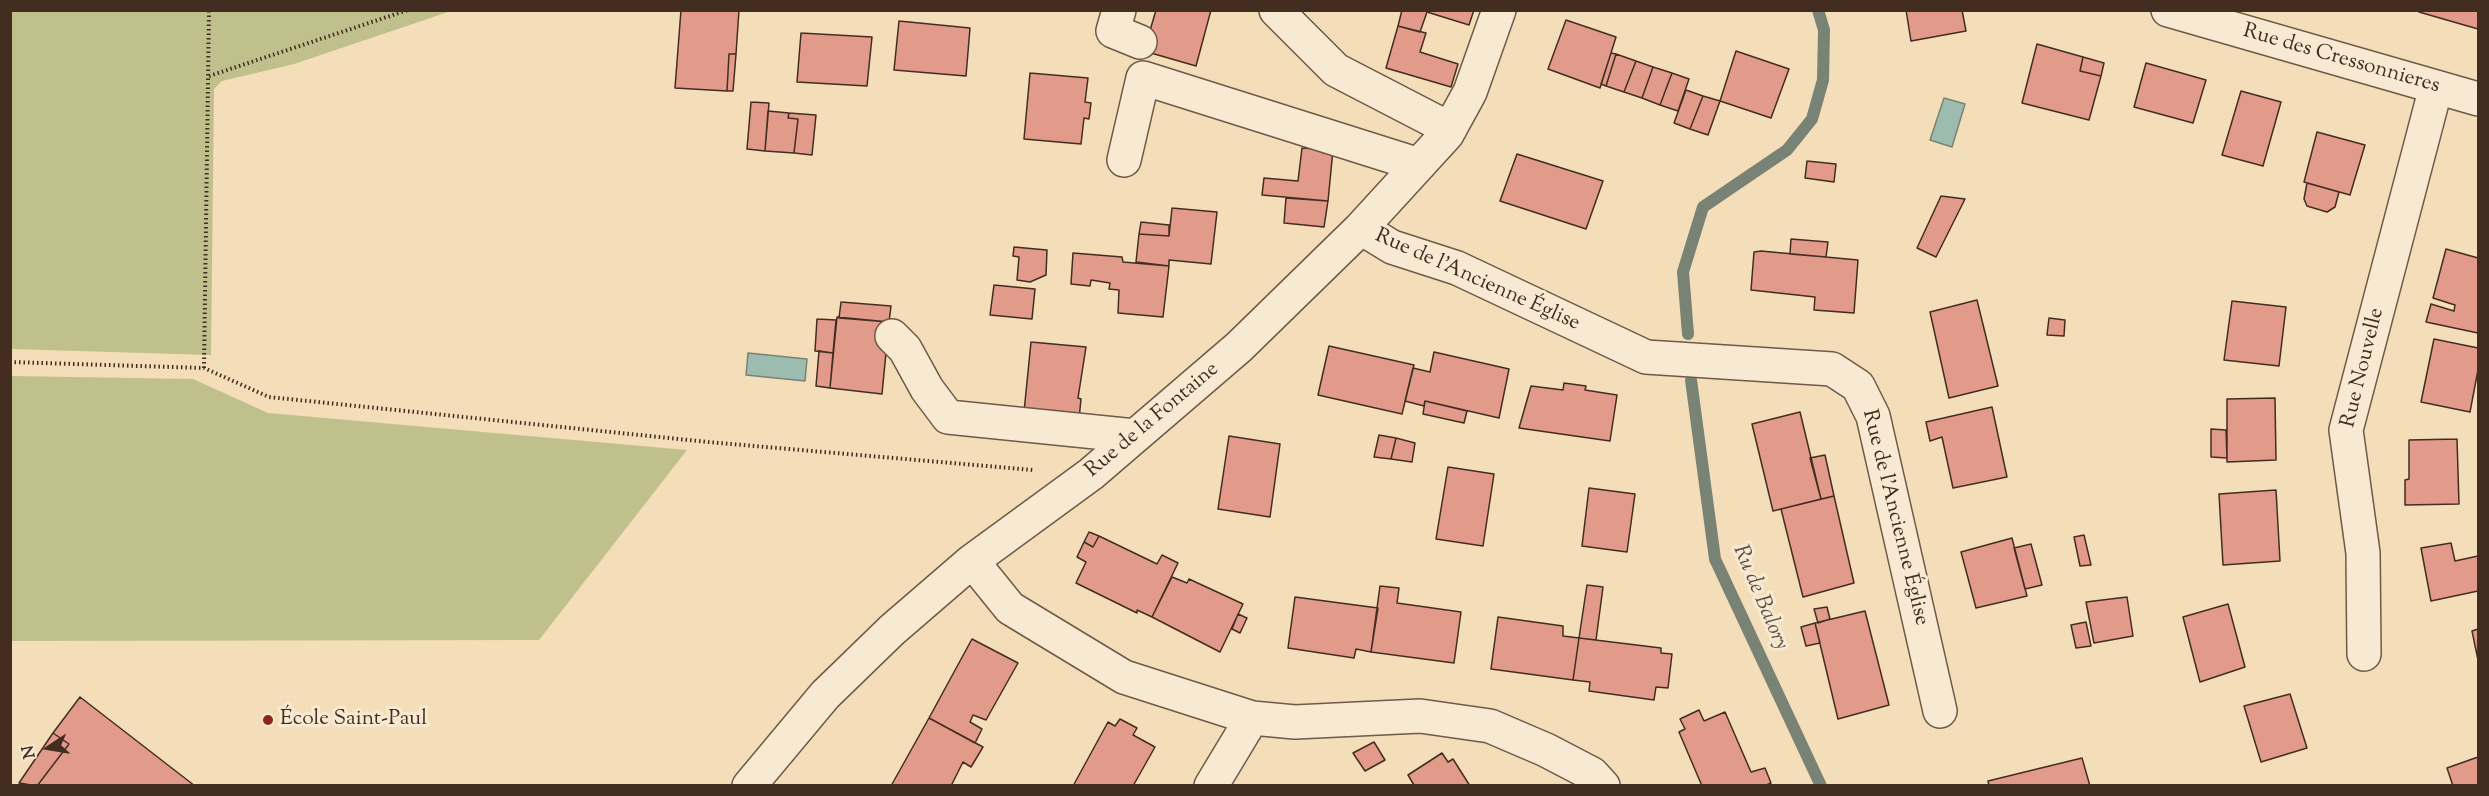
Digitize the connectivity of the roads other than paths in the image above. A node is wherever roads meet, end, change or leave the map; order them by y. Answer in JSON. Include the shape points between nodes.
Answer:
{"nodes":[{"id":1,"x":1119,"y":10,"type":"edge"},
{"id":2,"x":1276,"y":10,"type":"edge"},
{"id":3,"x":1499,"y":10,"type":"edge"},
{"id":4,"x":2168,"y":10,"type":"edge"},
{"id":5,"x":1140,"y":42,"type":"dead end"},
{"id":6,"x":2436,"y":87,"type":"junction"},
{"id":7,"x":2478,"y":99,"type":"edge"},
{"id":8,"x":1450,"y":129,"type":"junction"},
{"id":9,"x":1124,"y":160,"type":"dead end"},
{"id":10,"x":1419,"y":165,"type":"junction"},
{"id":11,"x":1361,"y":228,"type":"junction"},
{"id":12,"x":892,"y":336,"type":"dead end"},
{"id":13,"x":1135,"y":436,"type":"junction"},
{"id":14,"x":972,"y":561,"type":"junction"},
{"id":15,"x":2364,"y":654,"type":"dead end"},
{"id":16,"x":1940,"y":711,"type":"dead end"},
{"id":17,"x":1252,"y":718,"type":"junction"},
{"id":18,"x":749,"y":786,"type":"edge"},
{"id":19,"x":1211,"y":786,"type":"edge"},
{"id":20,"x":1603,"y":786,"type":"edge"}],
"edges":[{"from":1,"to":5,"type":"street","via":[[1113,31]]},
{"from":2,"to":8,"type":"street","via":[[1336,70]]},
{"from":3,"to":8,"type":"street","name":"Rue de la Fontaine","via":[[1470,92]]},
{"from":4,"to":6,"type":"street","name":"Rue des Cressonnieres"},
{"from":6,"to":7,"type":"street","name":"Rue des Cressonnieres"},
{"from":6,"to":15,"type":"street","name":"Rue Nouvelle","via":[[2346,430],[2363,554]]},
{"from":8,"to":10,"type":"street","name":"Rue de la Fontaine"},
{"from":9,"to":10,"type":"street","via":[[1143,78]]},
{"from":10,"to":11,"type":"street","name":"Rue de la Fontaine"},
{"from":11,"to":13,"type":"street","name":"Rue de la Fontaine","via":[[1239,347]]},
{"from":11,"to":16,"type":"street","name":"Rue de l'Ancienne Église","via":[[1392,247],[1457,268],[1646,357],[1832,369],[1858,386],[1873,416]]},
{"from":12,"to":13,"type":"street","via":[[905,349],[948,417]]},
{"from":13,"to":14,"type":"street","name":"Rue de la Fontaine","via":[[1091,474]]},
{"from":14,"to":17,"type":"street","via":[[1010,608],[1124,677]]},
{"from":14,"to":18,"type":"street","name":"Rue de la Fontaine","via":[[825,695]]},
{"from":17,"to":19,"type":"street"},
{"from":17,"to":20,"type":"street","via":[[1295,722],[1420,716],[1490,726],[1592,774]]}]}
